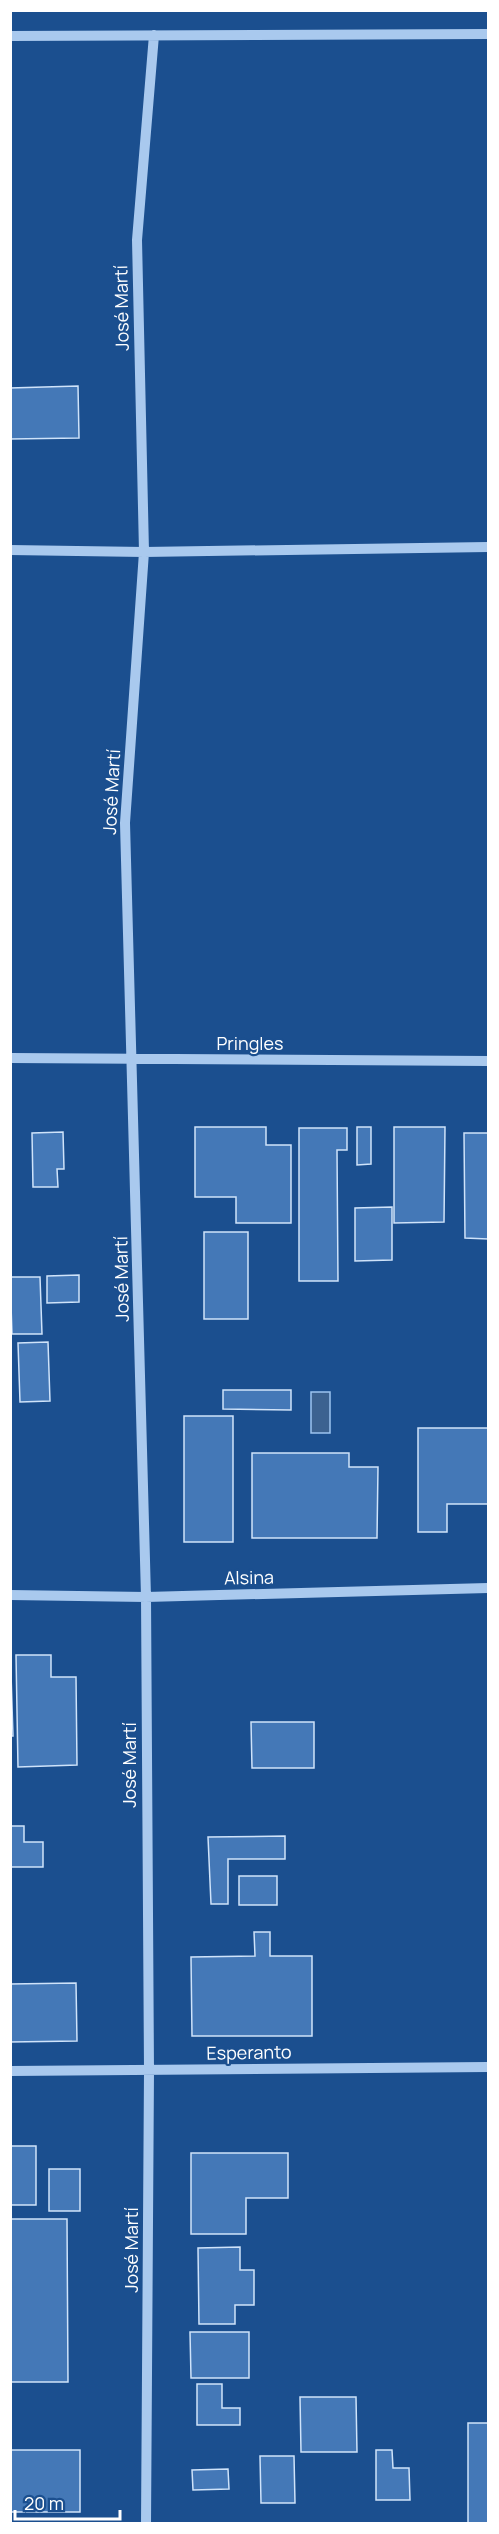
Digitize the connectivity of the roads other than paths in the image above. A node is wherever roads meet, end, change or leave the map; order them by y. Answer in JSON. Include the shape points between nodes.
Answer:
{"nodes":[{"id":1,"x":489,"y":34,"type":"edge"},
{"id":2,"x":154,"y":35,"type":"junction"},
{"id":3,"x":10,"y":36,"type":"edge"},
{"id":4,"x":489,"y":547,"type":"edge"},
{"id":5,"x":10,"y":550,"type":"edge"},
{"id":6,"x":144,"y":552,"type":"junction"},
{"id":7,"x":10,"y":1058,"type":"edge"},
{"id":8,"x":133,"y":1060,"type":"junction"},
{"id":9,"x":489,"y":1061,"type":"edge"},
{"id":10,"x":489,"y":1588,"type":"edge"},
{"id":11,"x":10,"y":1595,"type":"edge"},
{"id":12,"x":146,"y":1597,"type":"junction"},
{"id":13,"x":489,"y":2067,"type":"edge"},
{"id":14,"x":10,"y":2071,"type":"edge"},
{"id":15,"x":149,"y":2071,"type":"junction"},
{"id":16,"x":146,"y":2523,"type":"edge"}],
"edges":[{"from":1,"to":2,"type":"street"},
{"from":2,"to":3,"type":"street"},
{"from":2,"to":6,"type":"street","name":"José Martí","via":[[138,240]]},
{"from":4,"to":6,"type":"street"},
{"from":5,"to":6,"type":"street"},
{"from":6,"to":8,"type":"street","name":"José Martí","via":[[125,823]]},
{"from":7,"to":8,"type":"street","name":"Pringles"},
{"from":8,"to":9,"type":"street","name":"Pringles"},
{"from":8,"to":12,"type":"street","name":"José Martí"},
{"from":10,"to":12,"type":"street","name":"Alsina"},
{"from":11,"to":12,"type":"street","name":"Alsina"},
{"from":12,"to":15,"type":"street","name":"José Martí"},
{"from":13,"to":15,"type":"street","name":"Esperanto"},
{"from":14,"to":15,"type":"street","name":"Esperanto"},
{"from":15,"to":16,"type":"street","name":"José Martí"}]}
